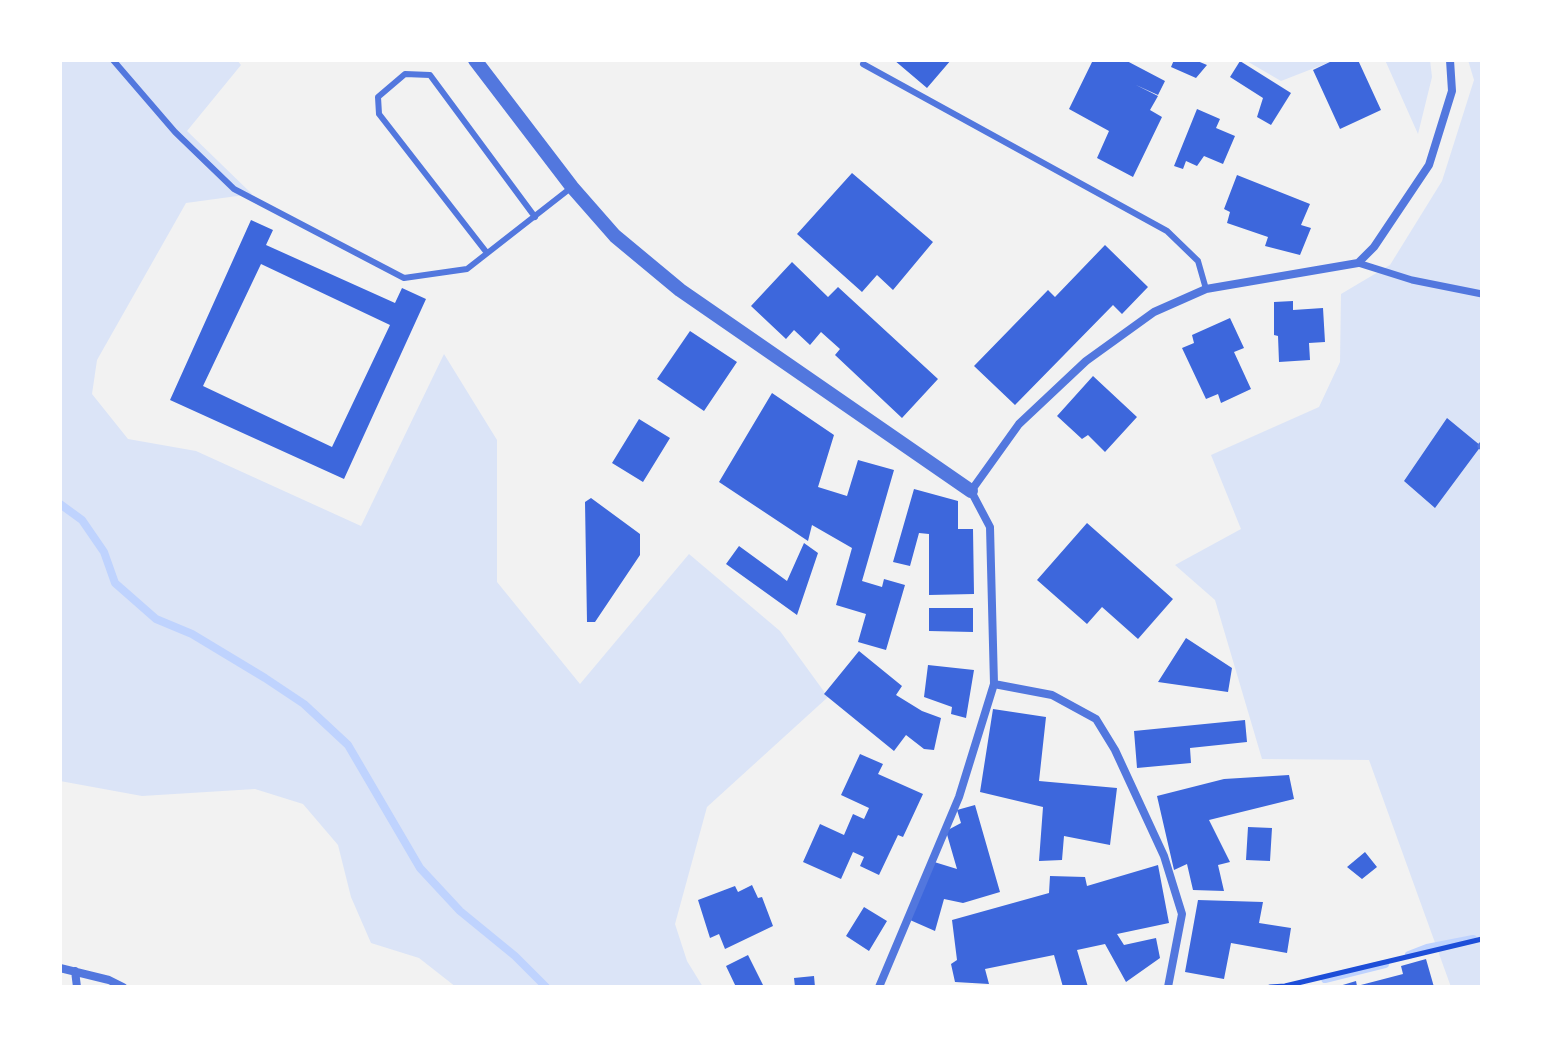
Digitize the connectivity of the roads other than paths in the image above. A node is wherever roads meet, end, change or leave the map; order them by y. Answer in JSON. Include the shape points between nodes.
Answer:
{"nodes":[{"id":1,"x":113,"y":60,"type":"edge"},
{"id":2,"x":475,"y":60,"type":"edge"},
{"id":3,"x":1450,"y":60,"type":"edge"},
{"id":4,"x":863,"y":64,"type":"dead end"},
{"id":5,"x":572,"y":187,"type":"junction"},
{"id":6,"x":535,"y":217,"type":"junction"},
{"id":7,"x":487,"y":253,"type":"junction"},
{"id":8,"x":1358,"y":263,"type":"junction"},
{"id":9,"x":1206,"y":289,"type":"junction"},
{"id":10,"x":1482,"y":294,"type":"edge"},
{"id":11,"x":971,"y":491,"type":"junction"},
{"id":12,"x":994,"y":684,"type":"junction"},
{"id":13,"x":60,"y":968,"type":"edge"},
{"id":14,"x":75,"y":971,"type":"junction"},
{"id":15,"x":77,"y":987,"type":"edge"},
{"id":16,"x":123,"y":987,"type":"edge"},
{"id":17,"x":879,"y":987,"type":"edge"},
{"id":18,"x":1168,"y":987,"type":"edge"}],
"edges":[{"from":1,"to":7,"type":"lane","via":[[175,132],[234,189],[404,278],[467,269]]},
{"from":2,"to":5,"type":"street"},
{"from":3,"to":8,"type":"street","via":[[1452,91],[1429,165]]},
{"from":4,"to":9,"type":"lane","via":[[1167,231],[1198,261]]},
{"from":5,"to":6,"type":"lane"},
{"from":5,"to":11,"type":"street","via":[[615,236],[680,290]]},
{"from":6,"to":7,"type":"lane"},
{"from":6,"to":7,"type":"lane","via":[[430,75],[405,74],[378,97],[379,114]]},
{"from":8,"to":9,"type":"street"},
{"from":8,"to":10,"type":"street"},
{"from":9,"to":11,"type":"street","via":[[1154,312],[1086,361],[1019,424]]},
{"from":11,"to":12,"type":"street","via":[[990,527]]},
{"from":12,"to":17,"type":"street","via":[[959,797]]},
{"from":12,"to":18,"type":"street","via":[[1052,695],[1096,719],[1115,750],[1164,856],[1182,914]]},
{"from":13,"to":14,"type":"street"},
{"from":14,"to":15,"type":"street"},
{"from":14,"to":16,"type":"street"}]}
